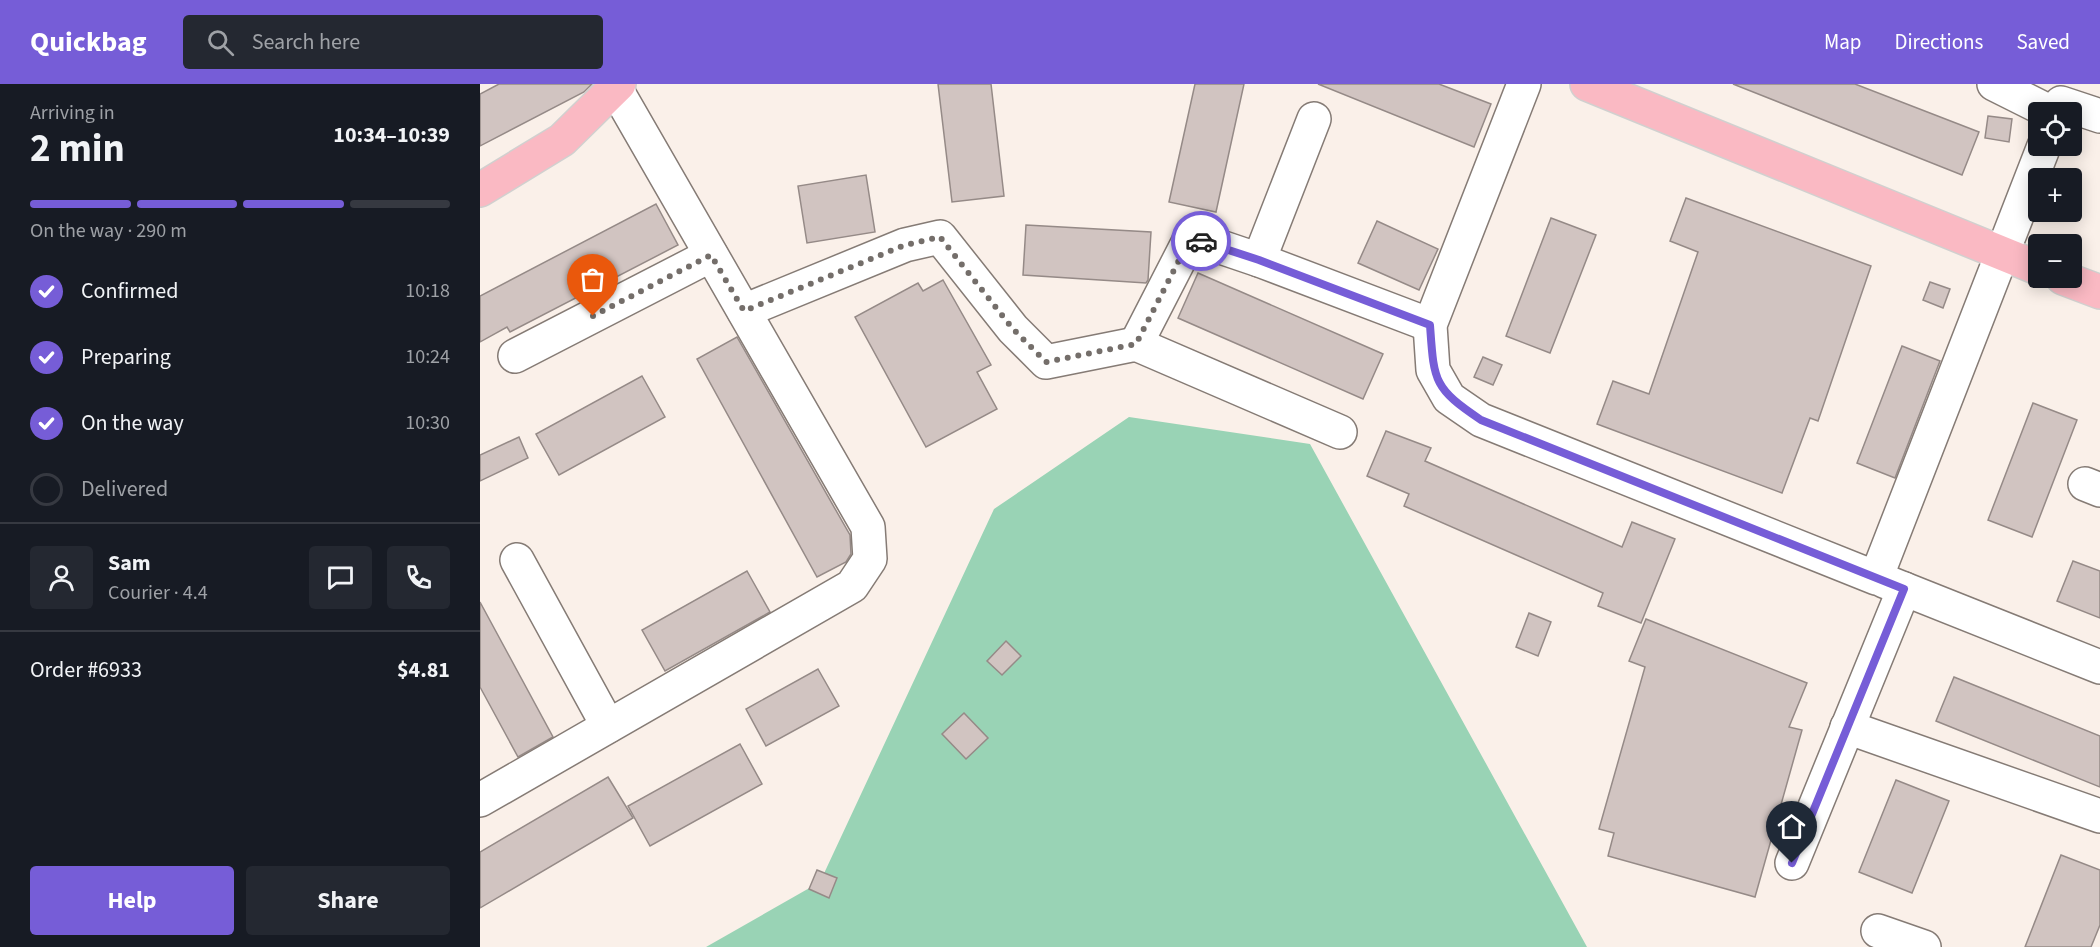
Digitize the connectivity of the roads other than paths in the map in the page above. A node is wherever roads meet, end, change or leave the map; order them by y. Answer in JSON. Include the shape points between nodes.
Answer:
{"nodes":[{"id":1,"x":1524,"y":84,"type":"edge"},
{"id":2,"x":1587,"y":84,"type":"edge"},
{"id":3,"x":1994,"y":84,"type":"edge"},
{"id":4,"x":616,"y":85,"type":"edge"},
{"id":5,"x":2056,"y":102,"type":"edge"},
{"id":6,"x":2082,"y":110,"type":"edge"},
{"id":7,"x":2100,"y":116,"type":"edge"},
{"id":8,"x":1314,"y":119,"type":"dead end"},
{"id":9,"x":2040,"y":156,"type":"edge"},
{"id":10,"x":480,"y":190,"type":"edge"},
{"id":11,"x":2003,"y":254,"type":"junction"},
{"id":12,"x":711,"y":255,"type":"junction"},
{"id":13,"x":1259,"y":260,"type":"junction"},
{"id":14,"x":2028,"y":264,"type":"edge"},
{"id":15,"x":2082,"y":285,"type":"edge"},
{"id":16,"x":2100,"y":292,"type":"edge"},
{"id":17,"x":744,"y":311,"type":"junction"},
{"id":18,"x":1430,"y":325,"type":"junction"},
{"id":19,"x":1136,"y":344,"type":"junction"},
{"id":20,"x":515,"y":356,"type":"dead end"},
{"id":21,"x":1340,"y":432,"type":"dead end"},
{"id":22,"x":517,"y":560,"type":"dead end"},
{"id":23,"x":1890,"y":583,"type":"junction"},
{"id":24,"x":2100,"y":667,"type":"edge"},
{"id":25,"x":608,"y":726,"type":"junction"},
{"id":26,"x":1847,"y":727,"type":"junction"},
{"id":27,"x":480,"y":800,"type":"edge"},
{"id":28,"x":2100,"y":816,"type":"edge"},
{"id":29,"x":1792,"y":863,"type":"dead end"},
{"id":30,"x":1878,"y":931,"type":"dead end"},
{"id":31,"x":1924,"y":947,"type":"edge"}],
"edges":[{"from":1,"to":18,"type":"street"},
{"from":2,"to":11,"type":"main road"},
{"from":3,"to":5,"type":"street"},
{"from":4,"to":10,"type":"main road","via":[[562,141]]},
{"from":4,"to":12,"type":"street"},
{"from":6,"to":7,"type":"street"},
{"from":8,"to":13,"type":"street"},
{"from":9,"to":11,"type":"street"},
{"from":11,"to":14,"type":"main road"},
{"from":11,"to":23,"type":"street"},
{"from":12,"to":17,"type":"street"},
{"from":12,"to":20,"type":"street"},
{"from":13,"to":18,"type":"street"},
{"from":13,"to":19,"type":"street","via":[[1191,237]]},
{"from":15,"to":16,"type":"main road"},
{"from":17,"to":19,"type":"street","via":[[905,245],[940,237],[1013,329],[1046,362]]},
{"from":17,"to":25,"type":"street","via":[[868,527],[870,559],[852,586]]},
{"from":18,"to":23,"type":"street","via":[[1433,370],[1449,398],[1481,420]]},
{"from":19,"to":21,"type":"street"},
{"from":22,"to":25,"type":"street"},
{"from":23,"to":24,"type":"street"},
{"from":23,"to":26,"type":"street"},
{"from":25,"to":27,"type":"street"},
{"from":26,"to":28,"type":"street"},
{"from":26,"to":29,"type":"street"},
{"from":30,"to":31,"type":"street"}]}
